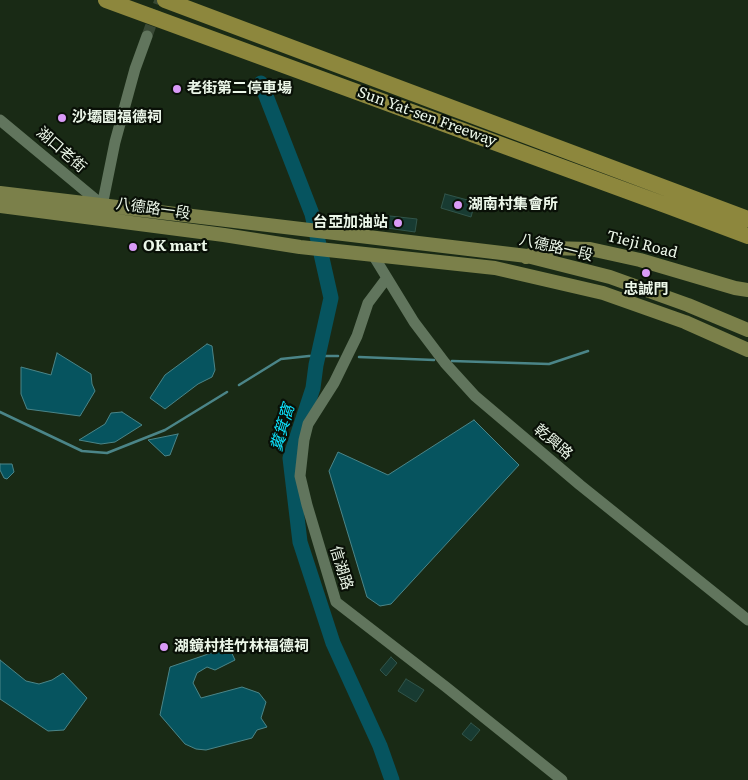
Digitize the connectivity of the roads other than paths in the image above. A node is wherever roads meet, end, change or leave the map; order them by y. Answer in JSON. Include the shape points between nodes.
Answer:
{"nodes":[{"id":1,"x":106,"y":0,"type":"edge"},
{"id":2,"x":165,"y":0,"type":"edge"},
{"id":3,"x":147,"y":36,"type":"tunnel mouth"},
{"id":4,"x":0,"y":120,"type":"edge"},
{"id":5,"x":0,"y":193,"type":"edge"},
{"id":6,"x":0,"y":206,"type":"edge"},
{"id":7,"x":101,"y":211,"type":"junction"},
{"id":8,"x":745,"y":230,"type":"edge"},
{"id":9,"x":373,"y":256,"type":"junction"},
{"id":10,"x":527,"y":256,"type":"junction"},
{"id":11,"x":495,"y":268,"type":"junction"},
{"id":12,"x":386,"y":279,"type":"junction"},
{"id":13,"x":748,"y":290,"type":"edge"},
{"id":14,"x":748,"y":330,"type":"edge"},
{"id":15,"x":748,"y":350,"type":"edge"},
{"id":16,"x":748,"y":620,"type":"edge"},
{"id":17,"x":562,"y":780,"type":"edge"}],
"edges":[{"from":1,"to":8,"type":"highway","name":"Sun Yat-sen Freeway","via":[[668,206]]},
{"from":2,"to":8,"type":"highway","name":"Sun Yat-sen Freeway","via":[[694,198]]},
{"from":3,"to":7,"type":"street","via":[[135,69]]},
{"from":4,"to":7,"type":"street","name":"湖口老街"},
{"from":5,"to":7,"type":"main road","name":"八德路一段"},
{"from":6,"to":7,"type":"main road","name":"八德路一段"},
{"from":7,"to":9,"type":"main road","name":"八德路一段"},
{"from":7,"to":10,"type":"main road","name":"八德路一段"},
{"from":9,"to":11,"type":"main road"},
{"from":9,"to":12,"type":"street","name":"乾興路"},
{"from":10,"to":11,"type":"main road","name":"Tieji Road"},
{"from":10,"to":13,"type":"main road","name":"Tieji Road","via":[[547,248],[590,249]]},
{"from":10,"to":14,"type":"main road","name":"八德路一段","via":[[610,277]]},
{"from":11,"to":15,"type":"main road","via":[[604,293],[685,322]]},
{"from":12,"to":16,"type":"street","name":"乾興路","via":[[414,322],[475,396]]},
{"from":12,"to":17,"type":"street","name":"信湖路","via":[[368,303],[357,336],[334,383],[308,424],[304,440],[300,476],[336,602]]}]}
